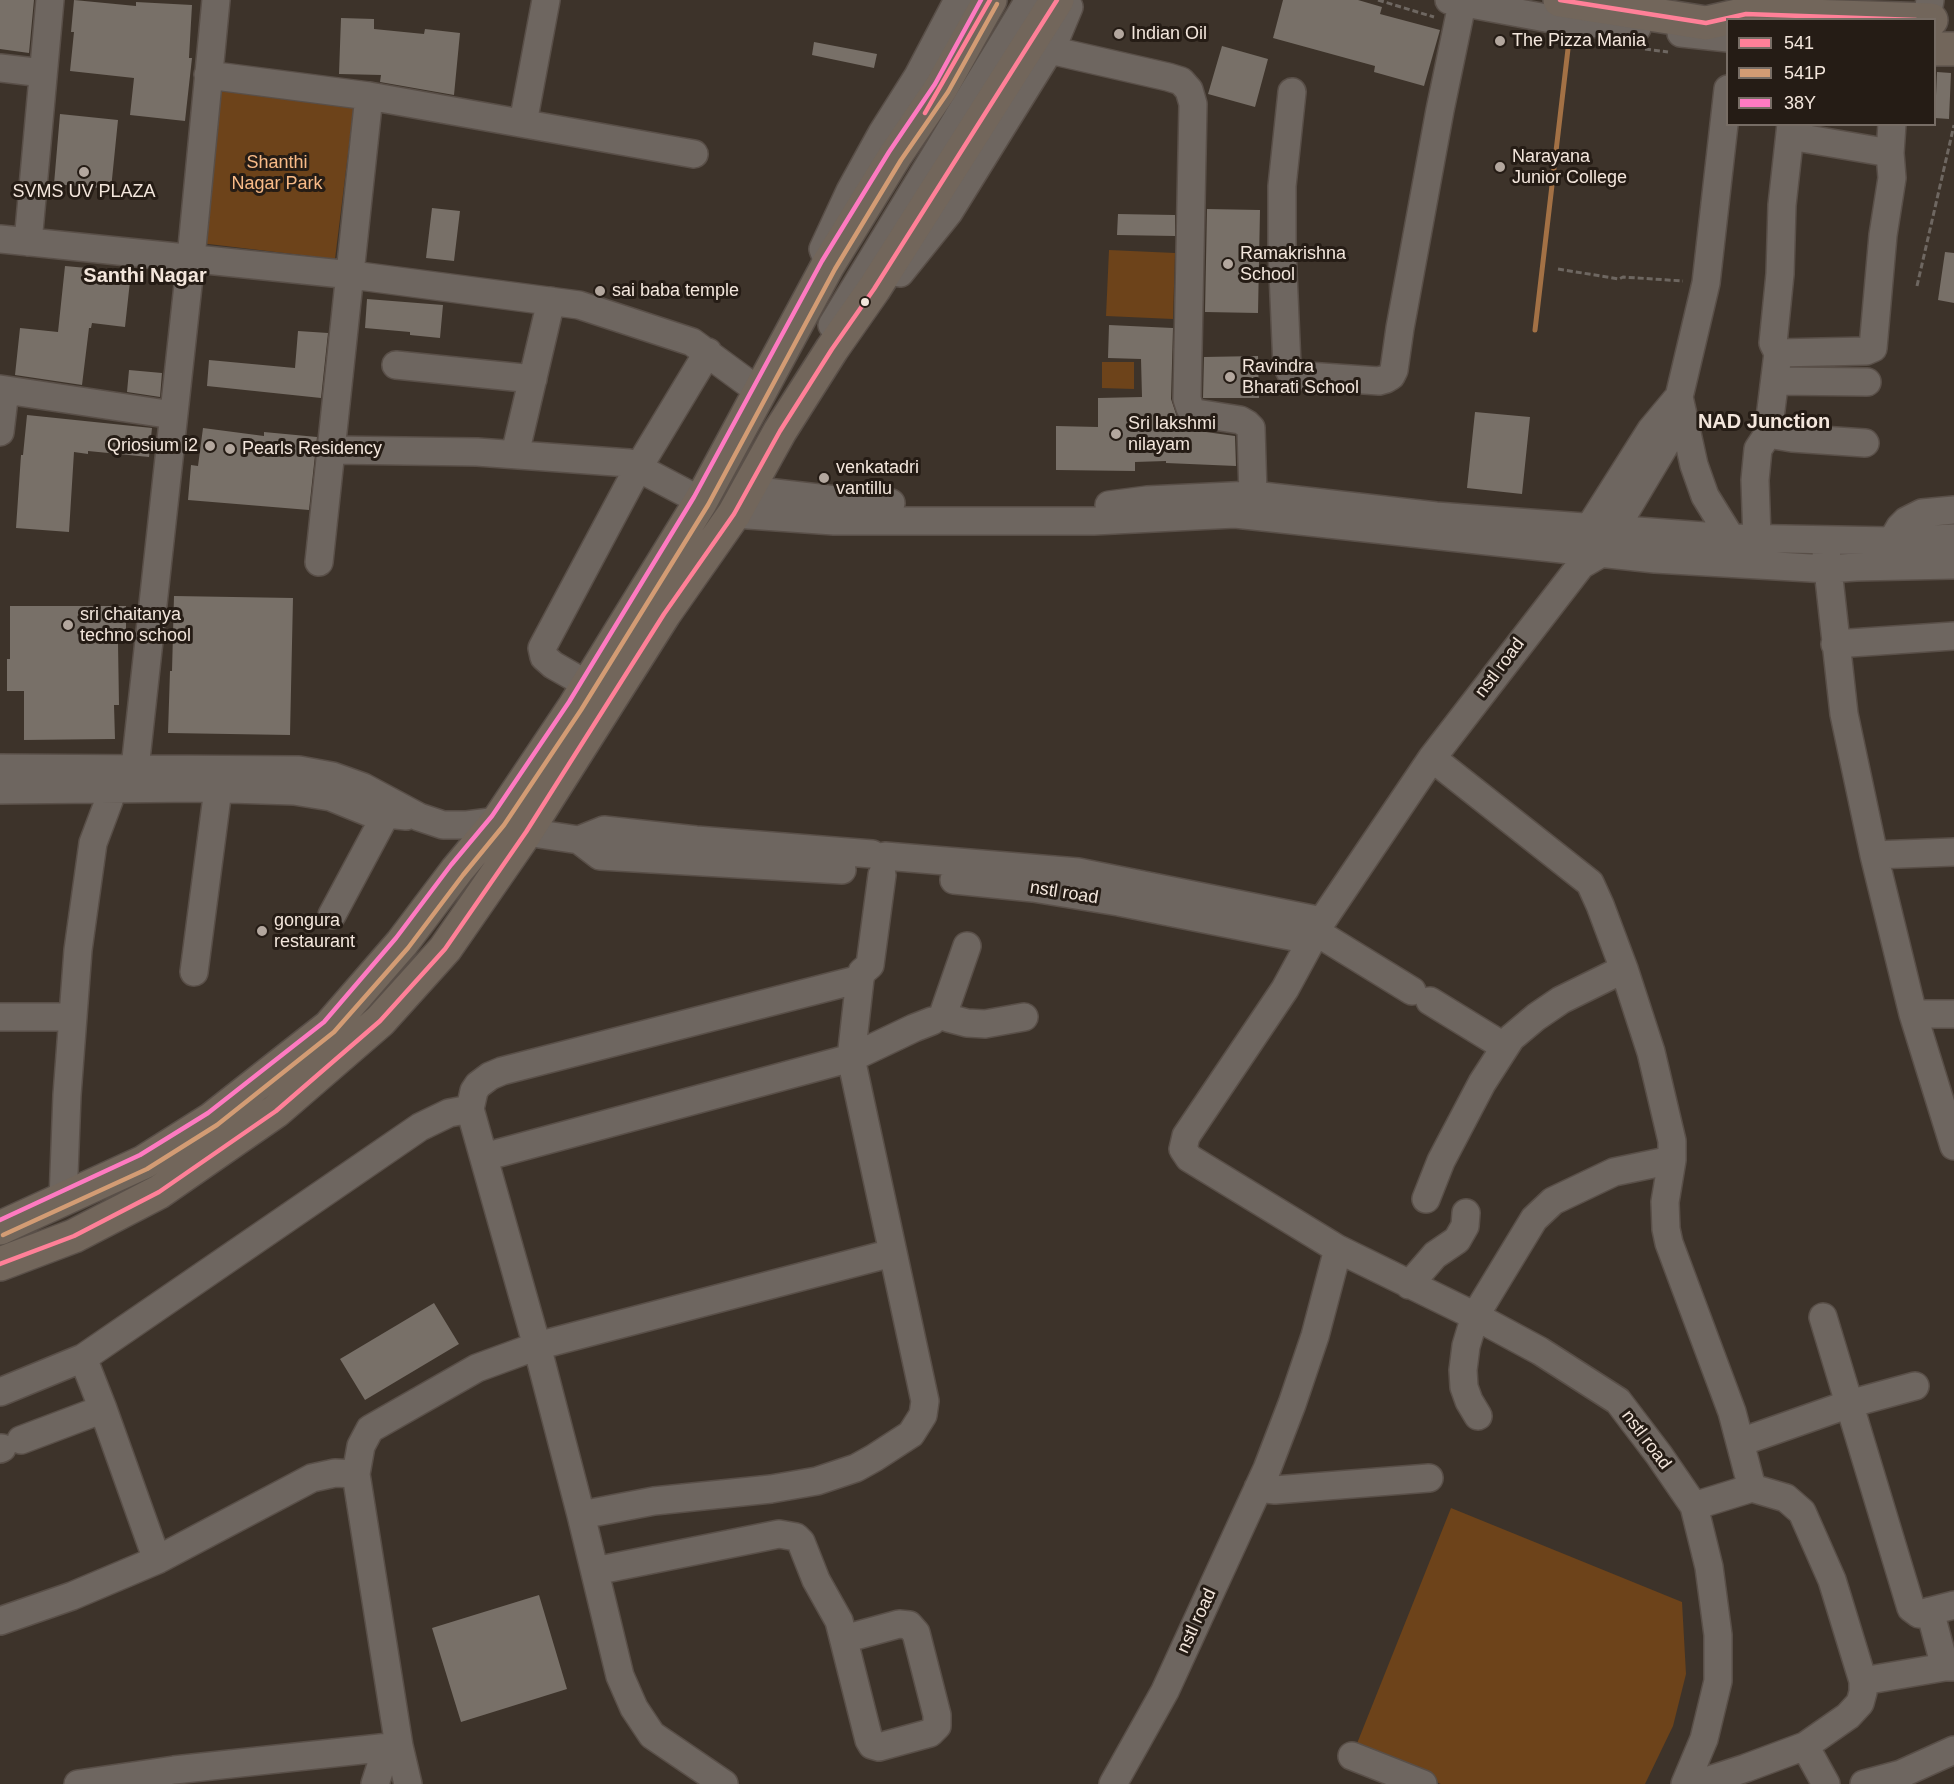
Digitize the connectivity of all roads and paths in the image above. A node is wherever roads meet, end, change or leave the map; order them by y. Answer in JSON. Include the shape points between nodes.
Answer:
{"nodes":[{"id":1,"x":50,"y":0,"type":"edge"},
{"id":2,"x":216,"y":0,"type":"edge"},
{"id":3,"x":546,"y":0,"type":"edge"},
{"id":4,"x":958,"y":0,"type":"edge"},
{"id":5,"x":990,"y":0,"type":"edge"},
{"id":6,"x":1015,"y":0,"type":"edge"},
{"id":7,"x":1029,"y":0,"type":"edge"},
{"id":8,"x":1560,"y":0,"type":"edge"},
{"id":9,"x":1867,"y":0,"type":"edge"},
{"id":10,"x":1455,"y":2,"type":"edge"},
{"id":11,"x":1063,"y":3,"type":"edge"},
{"id":12,"x":1939,"y":12,"type":"edge"},
{"id":13,"x":1718,"y":15,"type":"edge"},
{"id":14,"x":1936,"y":49,"type":"edge"},
{"id":15,"x":1954,"y":49,"type":"edge"},
{"id":16,"x":1050,"y":50,"type":"junction"},
{"id":17,"x":0,"y":69,"type":"edge"},
{"id":18,"x":44,"y":73,"type":"junction"},
{"id":19,"x":208,"y":75,"type":"junction"},
{"id":20,"x":1292,"y":92,"type":"dead end"},
{"id":21,"x":369,"y":96,"type":"junction"},
{"id":22,"x":1726,"y":107,"type":"edge"},
{"id":23,"x":523,"y":123,"type":"junction"},
{"id":24,"x":1954,"y":125,"type":"edge"},
{"id":25,"x":1892,"y":126,"type":"edge"},
{"id":26,"x":1791,"y":130,"type":"edge"},
{"id":27,"x":1890,"y":153,"type":"junction"},
{"id":28,"x":694,"y":154,"type":"dead end"},
{"id":29,"x":0,"y":239,"type":"edge"},
{"id":30,"x":28,"y":242,"type":"junction"},
{"id":31,"x":191,"y":258,"type":"junction"},
{"id":32,"x":828,"y":265,"type":"junction"},
{"id":33,"x":1558,"y":269,"type":"dead end"},
{"id":34,"x":351,"y":275,"type":"junction"},
{"id":35,"x":1706,"y":283,"type":"junction"},
{"id":36,"x":1917,"y":286,"type":"dead end"},
{"id":37,"x":874,"y":289,"type":"junction"},
{"id":38,"x":551,"y":301,"type":"junction"},
{"id":39,"x":708,"y":352,"type":"junction"},
{"id":40,"x":1778,"y":353,"type":"junction"},
{"id":41,"x":396,"y":365,"type":"dead end"},
{"id":42,"x":533,"y":379,"type":"junction"},
{"id":43,"x":1775,"y":381,"type":"junction"},
{"id":44,"x":1867,"y":382,"type":"dead end"},
{"id":45,"x":3,"y":390,"type":"edge"},
{"id":46,"x":1679,"y":397,"type":"junction"},
{"id":47,"x":754,"y":404,"type":"junction"},
{"id":48,"x":173,"y":415,"type":"junction"},
{"id":49,"x":780,"y":431,"type":"junction"},
{"id":50,"x":0,"y":432,"type":"edge"},
{"id":51,"x":1768,"y":434,"type":"junction"},
{"id":52,"x":1865,"y":443,"type":"dead end"},
{"id":53,"x":332,"y":450,"type":"junction"},
{"id":54,"x":515,"y":454,"type":"junction"},
{"id":55,"x":638,"y":468,"type":"junction"},
{"id":56,"x":1253,"y":495,"type":"junction"},
{"id":57,"x":701,"y":501,"type":"junction"},
{"id":58,"x":741,"y":502,"type":"junction"},
{"id":59,"x":1954,"y":510,"type":"edge"},
{"id":60,"x":1589,"y":526,"type":"junction"},
{"id":61,"x":1616,"y":529,"type":"junction"},
{"id":62,"x":1744,"y":538,"type":"junction"},
{"id":63,"x":1824,"y":538,"type":"junction"},
{"id":64,"x":1954,"y":538,"type":"edge"},
{"id":65,"x":1892,"y":541,"type":"junction"},
{"id":66,"x":1585,"y":557,"type":"junction"},
{"id":67,"x":319,"y":562,"type":"dead end"},
{"id":68,"x":1954,"y":565,"type":"edge"},
{"id":69,"x":1828,"y":569,"type":"junction"},
{"id":70,"x":1954,"y":636,"type":"edge"},
{"id":71,"x":1835,"y":644,"type":"junction"},
{"id":72,"x":588,"y":685,"type":"junction"},
{"id":73,"x":1432,"y":758,"type":"junction"},
{"id":74,"x":0,"y":768,"type":"edge"},
{"id":75,"x":135,"y":768,"type":"junction"},
{"id":76,"x":218,"y":789,"type":"junction"},
{"id":77,"x":0,"y":790,"type":"edge"},
{"id":78,"x":113,"y":790,"type":"junction"},
{"id":79,"x":386,"y":814,"type":"junction"},
{"id":80,"x":419,"y":817,"type":"junction"},
{"id":81,"x":512,"y":827,"type":"junction"},
{"id":82,"x":1954,"y":852,"type":"edge"},
{"id":83,"x":1874,"y":855,"type":"junction"},
{"id":84,"x":877,"y":868,"type":"junction"},
{"id":85,"x":332,"y":915,"type":"dead end"},
{"id":86,"x":1316,"y":931,"type":"junction"},
{"id":87,"x":967,"y":946,"type":"dead end"},
{"id":88,"x":1624,"y":969,"type":"junction"},
{"id":89,"x":194,"y":972,"type":"dead end"},
{"id":90,"x":861,"y":976,"type":"junction"},
{"id":91,"x":1913,"y":1014,"type":"junction"},
{"id":92,"x":1954,"y":1014,"type":"edge"},
{"id":93,"x":0,"y":1017,"type":"edge"},
{"id":94,"x":73,"y":1017,"type":"junction"},
{"id":95,"x":941,"y":1017,"type":"junction"},
{"id":96,"x":1024,"y":1017,"type":"dead end"},
{"id":97,"x":1505,"y":1047,"type":"junction"},
{"id":98,"x":851,"y":1058,"type":"junction"},
{"id":99,"x":470,"y":1109,"type":"junction"},
{"id":100,"x":1954,"y":1146,"type":"edge"},
{"id":101,"x":484,"y":1157,"type":"junction"},
{"id":102,"x":1672,"y":1160,"type":"junction"},
{"id":103,"x":1426,"y":1199,"type":"dead end"},
{"id":104,"x":63,"y":1200,"type":"junction"},
{"id":105,"x":1466,"y":1213,"type":"dead end"},
{"id":106,"x":0,"y":1228,"type":"edge"},
{"id":107,"x":1338,"y":1249,"type":"junction"},
{"id":108,"x":892,"y":1253,"type":"junction"},
{"id":109,"x":0,"y":1264,"type":"edge"},
{"id":110,"x":1409,"y":1286,"type":"junction"},
{"id":111,"x":1475,"y":1316,"type":"junction"},
{"id":112,"x":1823,"y":1317,"type":"dead end"},
{"id":113,"x":537,"y":1346,"type":"junction"},
{"id":114,"x":82,"y":1358,"type":"junction"},
{"id":115,"x":1915,"y":1386,"type":"dead end"},
{"id":116,"x":0,"y":1392,"type":"edge"},
{"id":117,"x":1849,"y":1404,"type":"junction"},
{"id":118,"x":103,"y":1409,"type":"junction"},
{"id":119,"x":1479,"y":1416,"type":"dead end"},
{"id":120,"x":1741,"y":1442,"type":"junction"},
{"id":121,"x":8,"y":1446,"type":"edge"},
{"id":122,"x":356,"y":1474,"type":"junction"},
{"id":123,"x":1429,"y":1478,"type":"dead end"},
{"id":124,"x":1258,"y":1488,"type":"junction"},
{"id":125,"x":1752,"y":1488,"type":"junction"},
{"id":126,"x":771,"y":1489,"type":"junction"},
{"id":127,"x":1694,"y":1506,"type":"junction"},
{"id":128,"x":581,"y":1515,"type":"junction"},
{"id":129,"x":779,"y":1534,"type":"junction"},
{"id":130,"x":157,"y":1560,"type":"junction"},
{"id":131,"x":595,"y":1572,"type":"junction"},
{"id":132,"x":1942,"y":1608,"type":"edge"},
{"id":133,"x":0,"y":1621,"type":"edge"},
{"id":134,"x":844,"y":1639,"type":"junction"},
{"id":135,"x":1950,"y":1667,"type":"edge"},
{"id":136,"x":1863,"y":1681,"type":"junction"},
{"id":137,"x":393,"y":1746,"type":"junction"},
{"id":138,"x":1805,"y":1746,"type":"junction"},
{"id":139,"x":1954,"y":1750,"type":"edge"},
{"id":140,"x":1352,"y":1756,"type":"dead end"},
{"id":141,"x":78,"y":1784,"type":"edge"},
{"id":142,"x":375,"y":1784,"type":"edge"},
{"id":143,"x":408,"y":1784,"type":"edge"},
{"id":144,"x":724,"y":1784,"type":"edge"},
{"id":145,"x":1113,"y":1784,"type":"edge"},
{"id":146,"x":1423,"y":1784,"type":"edge"},
{"id":147,"x":1685,"y":1784,"type":"edge"},
{"id":148,"x":1697,"y":1784,"type":"edge"},
{"id":149,"x":1826,"y":1784,"type":"edge"},
{"id":150,"x":1864,"y":1784,"type":"edge"}],
"edges":[{"from":1,"to":18,"type":"street"},
{"from":2,"to":19,"type":"street"},
{"from":3,"to":23,"type":"street"},
{"from":4,"to":32,"type":"street","via":[[850,192],[823,249]]},
{"from":5,"to":32,"type":"main road","via":[[941,88]]},
{"from":6,"to":47,"type":"street","via":[[776,381]]},
{"from":7,"to":49,"type":"street","via":[[792,391]]},
{"from":8,"to":13,"type":"main road"},
{"from":9,"to":12,"type":"main road"},
{"from":10,"to":13,"type":"street","via":[[1546,18]]},
{"from":10,"to":20,"type":"street","via":[[1394,370],[1386,380],[1292,375],[1287,366],[1282,186]]},
{"from":11,"to":16,"type":"street"},
{"from":11,"to":37,"type":"main road"},
{"from":12,"to":13,"type":"main road"},
{"from":14,"to":15,"type":"main road"},
{"from":16,"to":37,"type":"street","via":[[949,212],[895,278]]},
{"from":16,"to":56,"type":"street","via":[[1168,77],[1181,81],[1189,90],[1193,104],[1187,399],[1196,413],[1240,420],[1251,428]]},
{"from":17,"to":18,"type":"street"},
{"from":18,"to":30,"type":"street"},
{"from":19,"to":21,"type":"street"},
{"from":19,"to":31,"type":"street"},
{"from":21,"to":23,"type":"street"},
{"from":21,"to":34,"type":"street"},
{"from":22,"to":35,"type":"street"},
{"from":23,"to":28,"type":"street"},
{"from":24,"to":36,"type":"path"},
{"from":25,"to":27,"type":"street"},
{"from":26,"to":27,"type":"street"},
{"from":26,"to":40,"type":"street","via":[[1773,343]]},
{"from":27,"to":40,"type":"street","via":[[1892,178],[1873,348]]},
{"from":29,"to":30,"type":"street"},
{"from":30,"to":31,"type":"street"},
{"from":31,"to":34,"type":"street"},
{"from":31,"to":48,"type":"street"},
{"from":32,"to":47,"type":"main road"},
{"from":33,"to":35,"type":"path","via":[[1619,279]]},
{"from":34,"to":38,"type":"street"},
{"from":34,"to":53,"type":"street"},
{"from":35,"to":46,"type":"street"},
{"from":37,"to":49,"type":"main road"},
{"from":38,"to":39,"type":"street","via":[[585,307],[692,342]]},
{"from":38,"to":42,"type":"street"},
{"from":39,"to":47,"type":"street"},
{"from":39,"to":55,"type":"street"},
{"from":40,"to":43,"type":"street"},
{"from":41,"to":42,"type":"street"},
{"from":42,"to":54,"type":"street"},
{"from":43,"to":44,"type":"street"},
{"from":43,"to":51,"type":"street"},
{"from":45,"to":48,"type":"street"},
{"from":45,"to":50,"type":"street"},
{"from":46,"to":60,"type":"street","name":"nstl road","via":[[1651,430]]},
{"from":46,"to":61,"type":"street","via":[[1671,435]]},
{"from":46,"to":62,"type":"street","via":[[1705,496]]},
{"from":47,"to":57,"type":"main road"},
{"from":48,"to":75,"type":"street"},
{"from":49,"to":58,"type":"main road"},
{"from":51,"to":52,"type":"street"},
{"from":51,"to":62,"type":"street","via":[[1758,449]]},
{"from":53,"to":54,"type":"street"},
{"from":53,"to":67,"type":"street"},
{"from":54,"to":55,"type":"street","via":[[629,463]]},
{"from":55,"to":57,"type":"street"},
{"from":55,"to":72,"type":"street","via":[[542,648],[544,657]]},
{"from":56,"to":58,"type":"street","via":[[1100,506]]},
{"from":56,"to":60,"type":"street","via":[[1436,516]]},
{"from":57,"to":72,"type":"main road"},
{"from":58,"to":66,"type":"street","via":[[834,521],[1094,521],[1235,514]]},
{"from":58,"to":81,"type":"main road"},
{"from":59,"to":65,"type":"street","via":[[1922,513],[1906,521]]},
{"from":60,"to":61,"type":"street"},
{"from":60,"to":66,"type":"street","name":"nstl road"},
{"from":61,"to":62,"type":"street"},
{"from":61,"to":66,"type":"street"},
{"from":62,"to":63,"type":"street"},
{"from":63,"to":65,"type":"street"},
{"from":63,"to":69,"type":"street"},
{"from":64,"to":65,"type":"street"},
{"from":66,"to":69,"type":"street"},
{"from":66,"to":73,"type":"street","name":"nstl road"},
{"from":68,"to":69,"type":"street"},
{"from":69,"to":71,"type":"street"},
{"from":70,"to":71,"type":"street"},
{"from":71,"to":83,"type":"street","via":[[1844,714]]},
{"from":72,"to":81,"type":"main road"},
{"from":73,"to":86,"type":"street","name":"nstl road"},
{"from":73,"to":88,"type":"street","via":[[1590,884]]},
{"from":74,"to":75,"type":"street"},
{"from":75,"to":78,"type":"street"},
{"from":75,"to":80,"type":"street","via":[[299,770],[363,787]]},
{"from":76,"to":78,"type":"street"},
{"from":76,"to":79,"type":"street","via":[[294,791],[331,797],[368,812]]},
{"from":76,"to":89,"type":"street"},
{"from":77,"to":78,"type":"street"},
{"from":78,"to":94,"type":"street","via":[[93,843]]},
{"from":79,"to":80,"type":"street"},
{"from":79,"to":85,"type":"street"},
{"from":80,"to":81,"type":"street","via":[[443,825]]},
{"from":81,"to":84,"type":"street","name":"nstl road","via":[[579,840],[600,856]]},
{"from":81,"to":104,"type":"main road","via":[[457,870],[402,943],[329,1027],[212,1119],[144,1162]]},
{"from":81,"to":109,"type":"main road","via":[[445,949],[380,1021],[276,1111],[159,1192],[74,1236]]},
{"from":82,"to":83,"type":"street"},
{"from":83,"to":91,"type":"street"},
{"from":84,"to":86,"type":"street","name":"nstl road"},
{"from":84,"to":90,"type":"street","via":[[870,965]]},
{"from":86,"to":97,"type":"street"},
{"from":86,"to":107,"type":"street","name":"nstl road","via":[[1285,989],[1186,1136],[1183,1149],[1189,1158]]},
{"from":87,"to":95,"type":"street"},
{"from":88,"to":97,"type":"street","via":[[1544,1011],[1510,1038]]},
{"from":88,"to":102,"type":"street","via":[[1651,1052],[1672,1141]]},
{"from":90,"to":98,"type":"street"},
{"from":90,"to":99,"type":"street","via":[[502,1071],[478,1085]]},
{"from":91,"to":92,"type":"street"},
{"from":91,"to":100,"type":"street"},
{"from":93,"to":94,"type":"street"},
{"from":94,"to":104,"type":"street"},
{"from":95,"to":96,"type":"street","via":[[985,1024]]},
{"from":95,"to":98,"type":"street"},
{"from":97,"to":103,"type":"street","via":[[1441,1161]]},
{"from":98,"to":101,"type":"street"},
{"from":98,"to":108,"type":"street"},
{"from":99,"to":101,"type":"street"},
{"from":99,"to":114,"type":"street","via":[[449,1113],[420,1127]]},
{"from":101,"to":113,"type":"street"},
{"from":102,"to":111,"type":"street","via":[[1614,1172],[1553,1201],[1534,1219]]},
{"from":102,"to":120,"type":"street","via":[[1665,1202],[1669,1243]]},
{"from":104,"to":106,"type":"main road"},
{"from":105,"to":110,"type":"street","via":[[1457,1240],[1435,1255]]},
{"from":107,"to":110,"type":"street","name":"nstl road"},
{"from":107,"to":124,"type":"street","name":"nstl road","via":[[1296,1393]]},
{"from":108,"to":113,"type":"street"},
{"from":108,"to":126,"type":"street","via":[[926,1401],[923,1415],[911,1434],[856,1468],[817,1481]]},
{"from":110,"to":111,"type":"street","name":"nstl road"},
{"from":111,"to":119,"type":"street","via":[[1462,1370],[1469,1401]]},
{"from":111,"to":127,"type":"street","name":"nstl road","via":[[1540,1351],[1618,1401]]},
{"from":112,"to":117,"type":"street"},
{"from":113,"to":122,"type":"street","via":[[477,1368],[370,1429],[361,1446]]},
{"from":113,"to":128,"type":"street"},
{"from":114,"to":116,"type":"street"},
{"from":114,"to":118,"type":"street"},
{"from":115,"to":117,"type":"street"},
{"from":117,"to":120,"type":"street"},
{"from":117,"to":132,"type":"street","via":[[1911,1608],[1919,1614]]},
{"from":118,"to":121,"type":"street"},
{"from":118,"to":130,"type":"street"},
{"from":120,"to":125,"type":"street"},
{"from":122,"to":130,"type":"street","via":[[312,1478]]},
{"from":122,"to":137,"type":"street"},
{"from":123,"to":124,"type":"street"},
{"from":124,"to":145,"type":"street","name":"nstl road","via":[[1165,1691]]},
{"from":125,"to":127,"type":"street"},
{"from":125,"to":136,"type":"street","via":[[1786,1498],[1802,1512],[1832,1580]]},
{"from":126,"to":128,"type":"street","via":[[654,1501]]},
{"from":126,"to":129,"type":"street"},
{"from":127,"to":147,"type":"street","name":"nstl road","via":[[1709,1567],[1718,1635],[1718,1681],[1704,1739]]},
{"from":128,"to":131,"type":"street"},
{"from":129,"to":131,"type":"street"},
{"from":129,"to":134,"type":"street","via":[[801,1542]]},
{"from":130,"to":133,"type":"street"},
{"from":131,"to":144,"type":"street","via":[[620,1676],[634,1708],[652,1735]]},
{"from":132,"to":135,"type":"street"},
{"from":134,"to":134,"type":"street","via":[[873,1746],[930,1733],[937,1726],[937,1716],[916,1633],[909,1625],[899,1624]]},
{"from":135,"to":136,"type":"street"},
{"from":136,"to":138,"type":"street","via":[[1860,1703]]},
{"from":137,"to":141,"type":"street"},
{"from":137,"to":142,"type":"street"},
{"from":137,"to":143,"type":"street"},
{"from":138,"to":148,"type":"street"},
{"from":138,"to":149,"type":"street"},
{"from":139,"to":150,"type":"street","via":[[1901,1774]]},
{"from":140,"to":146,"type":"street"}]}
